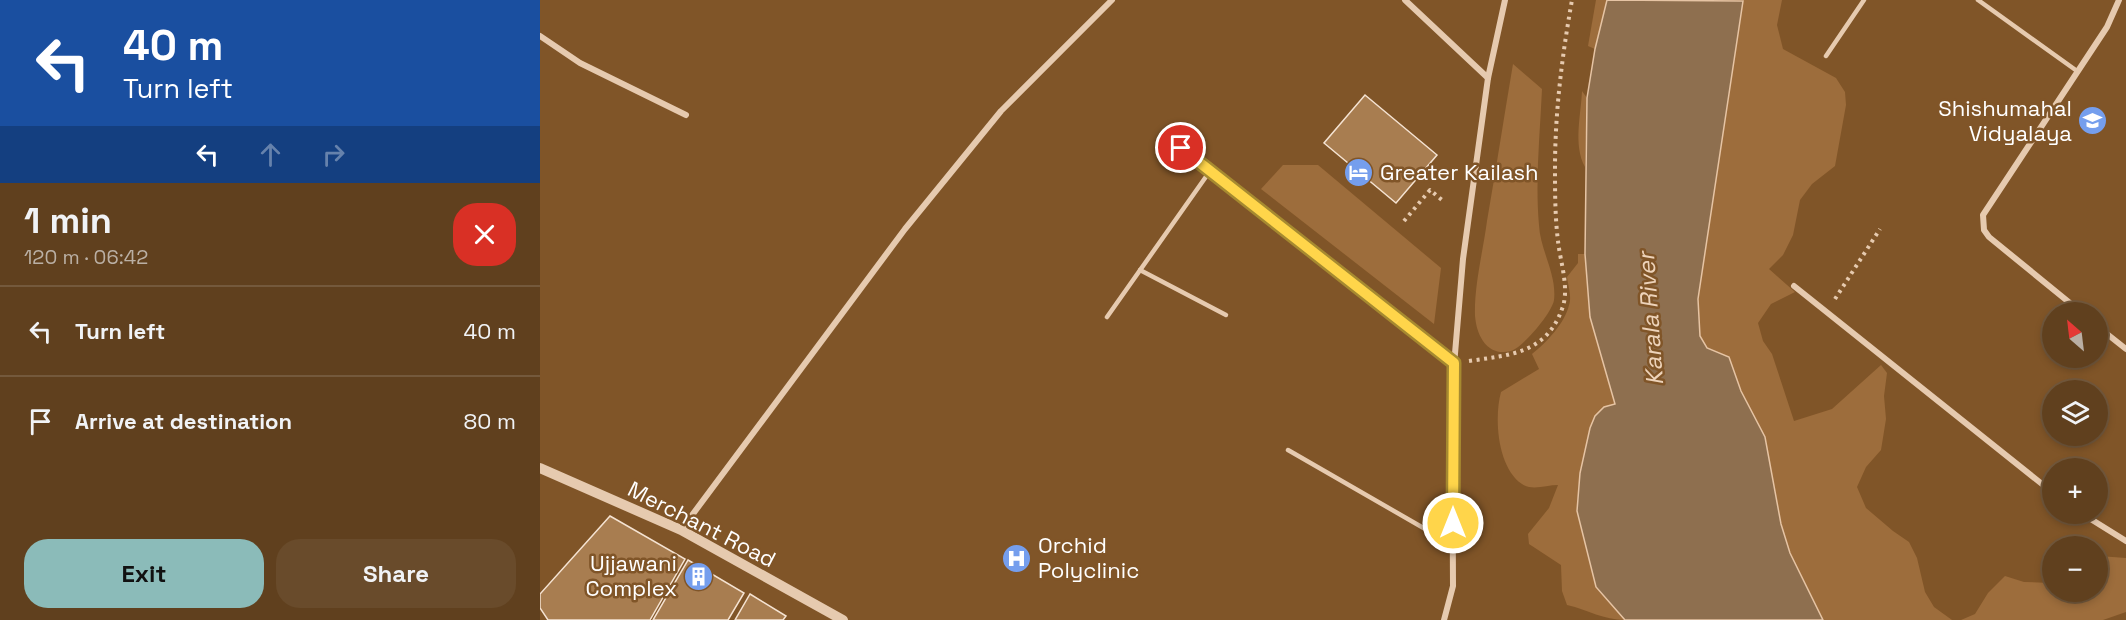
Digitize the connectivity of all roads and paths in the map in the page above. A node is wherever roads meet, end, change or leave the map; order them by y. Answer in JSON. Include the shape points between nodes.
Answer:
{"nodes":[{"id":1,"x":1112,"y":0,"type":"edge"},
{"id":2,"x":1405,"y":0,"type":"edge"},
{"id":3,"x":1506,"y":0,"type":"edge"},
{"id":4,"x":1572,"y":0,"type":"edge"},
{"id":5,"x":1864,"y":0,"type":"edge"},
{"id":6,"x":1978,"y":0,"type":"edge"},
{"id":7,"x":2119,"y":0,"type":"edge"},
{"id":8,"x":540,"y":36,"type":"edge"},
{"id":9,"x":1826,"y":56,"type":"dead end"},
{"id":10,"x":2078,"y":71,"type":"junction"},
{"id":11,"x":1488,"y":78,"type":"junction"},
{"id":12,"x":686,"y":115,"type":"dead end"},
{"id":13,"x":1181,"y":148,"type":"dead end"},
{"id":14,"x":1210,"y":171,"type":"junction"},
{"id":15,"x":1442,"y":200,"type":"dead end"},
{"id":16,"x":1404,"y":221,"type":"dead end"},
{"id":17,"x":1880,"y":229,"type":"dead end"},
{"id":18,"x":1140,"y":270,"type":"junction"},
{"id":19,"x":1794,"y":286,"type":"dead end"},
{"id":20,"x":2068,"y":302,"type":"edge"},
{"id":21,"x":1826,"y":312,"type":"junction"},
{"id":22,"x":1226,"y":315,"type":"dead end"},
{"id":23,"x":1107,"y":317,"type":"dead end"},
{"id":24,"x":2108,"y":335,"type":"edge"},
{"id":25,"x":2126,"y":349,"type":"edge"},
{"id":26,"x":1454,"y":363,"type":"junction"},
{"id":27,"x":1288,"y":450,"type":"dead end"},
{"id":28,"x":540,"y":468,"type":"edge"},
{"id":29,"x":2042,"y":484,"type":"edge"},
{"id":30,"x":2098,"y":524,"type":"edge"},
{"id":31,"x":681,"y":530,"type":"junction"},
{"id":32,"x":2126,"y":542,"type":"edge"},
{"id":33,"x":1453,"y":545,"type":"junction"},
{"id":34,"x":843,"y":620,"type":"edge"},
{"id":35,"x":1444,"y":620,"type":"edge"}],
"edges":[{"from":1,"to":31,"type":"street","via":[[1001,111],[905,229]]},
{"from":2,"to":11,"type":"street"},
{"from":3,"to":11,"type":"street"},
{"from":4,"to":26,"type":"path","via":[[1560,75],[1555,167],[1563,309],[1545,336],[1520,354]]},
{"from":5,"to":9,"type":"lane"},
{"from":6,"to":10,"type":"lane"},
{"from":7,"to":10,"type":"street","via":[[2107,27]]},
{"from":8,"to":12,"type":"street","via":[[580,63]]},
{"from":10,"to":20,"type":"street","via":[[1990,201],[1982,222],[1989,237]]},
{"from":11,"to":26,"type":"street","via":[[1463,259]]},
{"from":13,"to":14,"type":"street"},
{"from":14,"to":18,"type":"lane"},
{"from":14,"to":26,"type":"street"},
{"from":15,"to":16,"type":"path","via":[[1430,190]]},
{"from":17,"to":21,"type":"path"},
{"from":18,"to":22,"type":"lane"},
{"from":18,"to":23,"type":"lane"},
{"from":19,"to":21,"type":"street"},
{"from":21,"to":29,"type":"street"},
{"from":24,"to":25,"type":"street"},
{"from":26,"to":33,"type":"street"},
{"from":27,"to":33,"type":"lane"},
{"from":28,"to":31,"type":"street","name":"Merchant Road"},
{"from":30,"to":32,"type":"street"},
{"from":31,"to":34,"type":"street","name":"Merchant Road"},
{"from":33,"to":35,"type":"street","via":[[1453,586]]}]}
